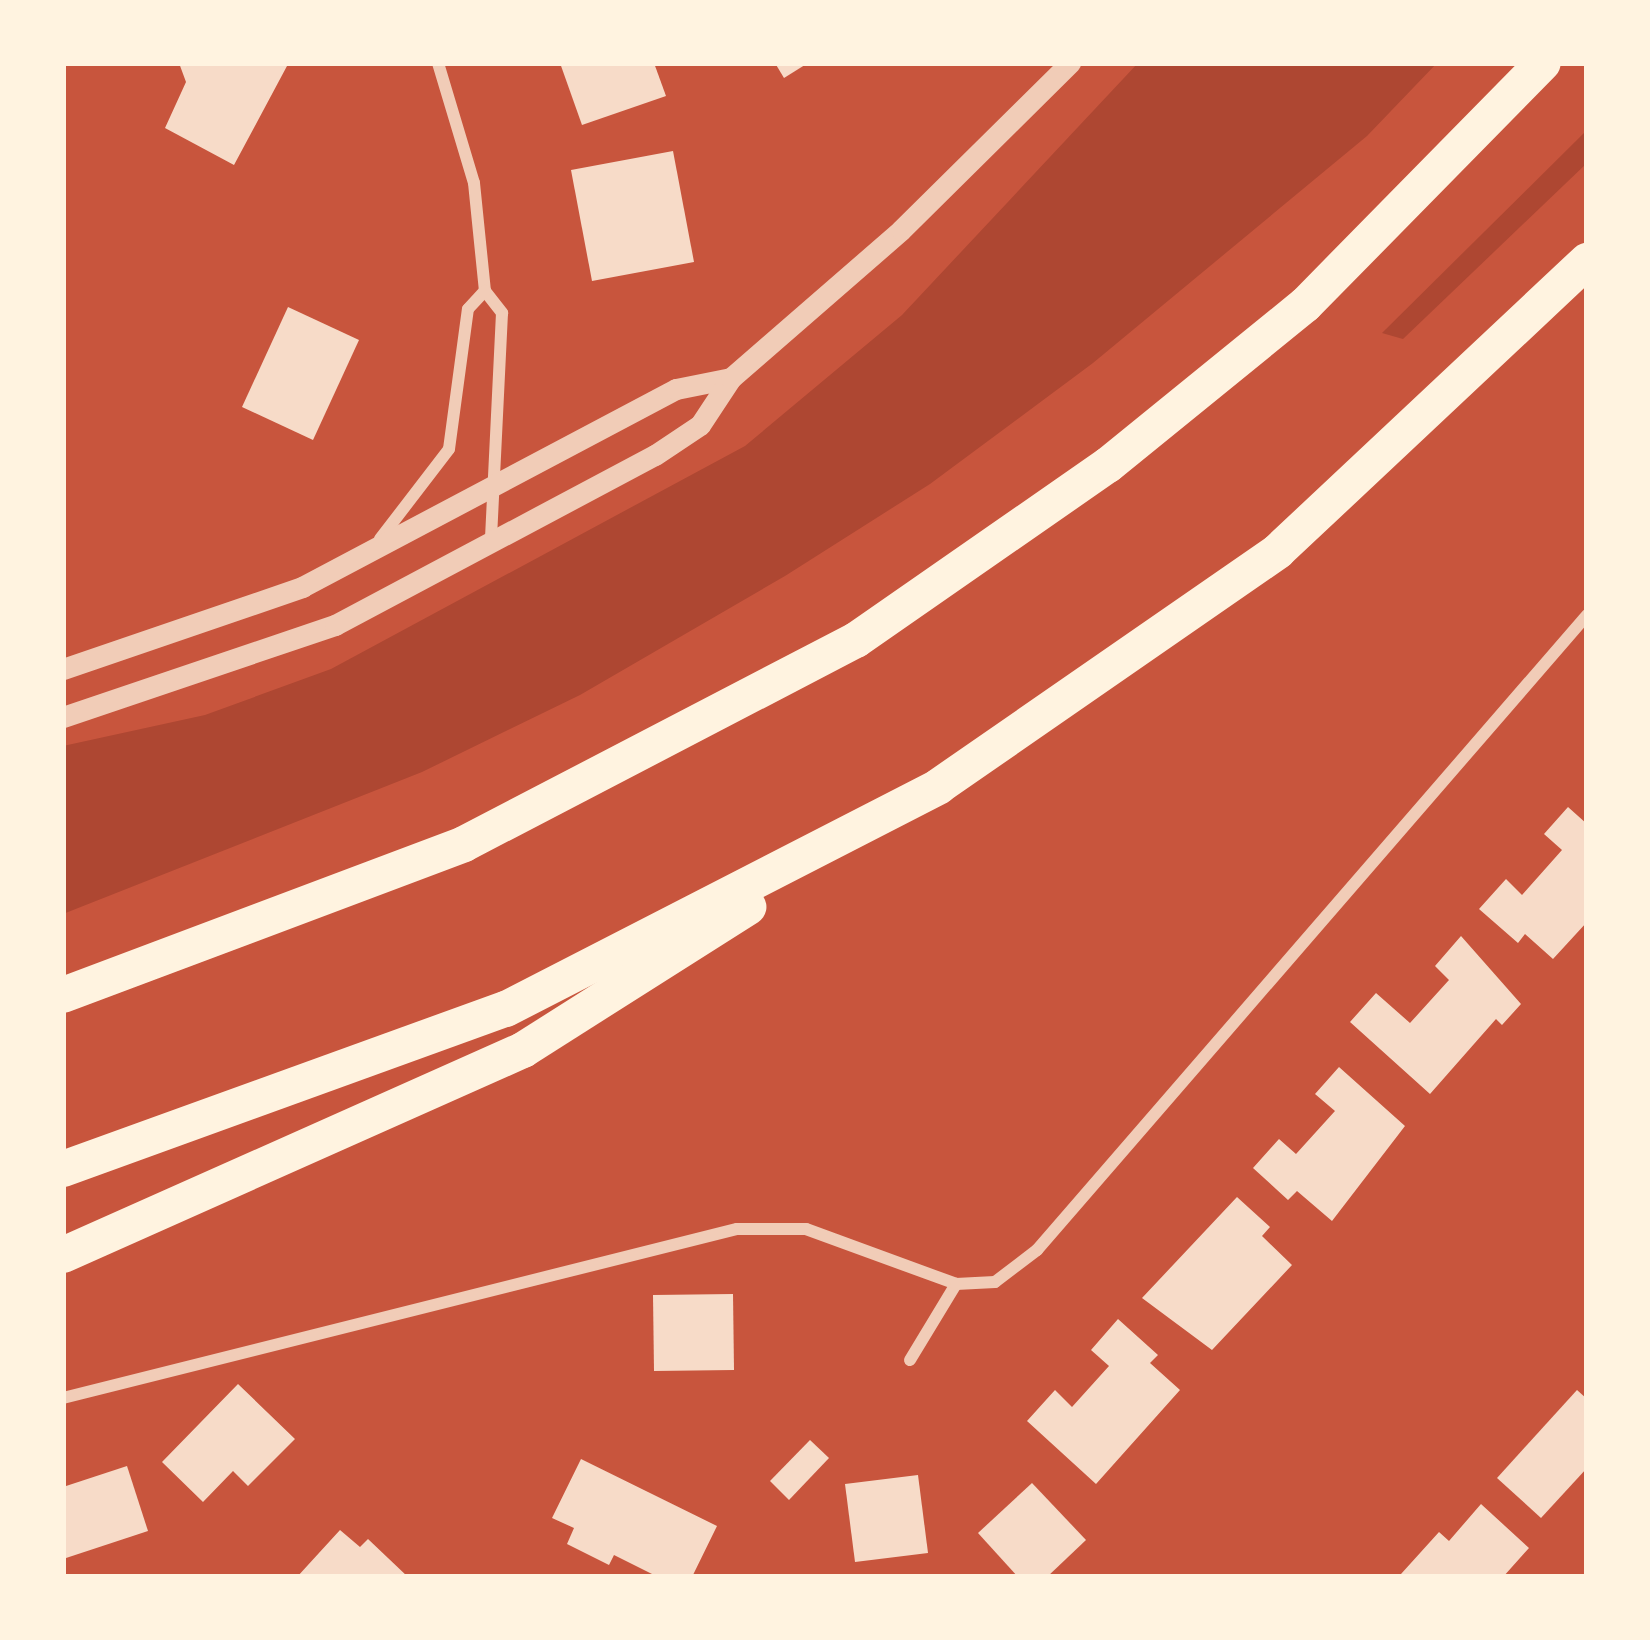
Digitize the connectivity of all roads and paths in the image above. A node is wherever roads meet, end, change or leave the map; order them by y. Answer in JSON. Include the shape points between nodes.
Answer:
{"nodes":[{"id":1,"x":438,"y":63,"type":"edge"},
{"id":2,"x":1070,"y":63,"type":"edge"},
{"id":3,"x":1543,"y":63,"type":"edge"},
{"id":4,"x":1587,"y":261,"type":"edge"},
{"id":5,"x":485,"y":290,"type":"junction"},
{"id":6,"x":731,"y":378,"type":"junction"},
{"id":7,"x":494,"y":491,"type":"junction"},
{"id":8,"x":490,"y":548,"type":"junction"},
{"id":9,"x":366,"y":556,"type":"junction"},
{"id":10,"x":1587,"y":615,"type":"edge"},
{"id":11,"x":63,"y":669,"type":"edge"},
{"id":12,"x":63,"y":717,"type":"edge"},
{"id":13,"x":939,"y":786,"type":"junction"},
{"id":14,"x":63,"y":995,"type":"edge"},
{"id":15,"x":63,"y":1169,"type":"edge"},
{"id":16,"x":63,"y":1255,"type":"edge"},
{"id":17,"x":956,"y":1284,"type":"junction"},
{"id":18,"x":910,"y":1360,"type":"dead end"},
{"id":19,"x":63,"y":1399,"type":"edge"}],
"edges":[{"from":1,"to":5,"type":"street","via":[[474,183]]},
{"from":2,"to":6,"type":"street","via":[[884,246]]},
{"from":3,"to":14,"type":"highway","via":[[1305,304],[1108,465],[856,640],[464,844]]},
{"from":4,"to":13,"type":"highway","via":[[1278,551]]},
{"from":5,"to":7,"type":"street","via":[[502,313]]},
{"from":5,"to":9,"type":"street","via":[[468,309],[449,448]]},
{"from":6,"to":7,"type":"street","via":[[676,389]]},
{"from":6,"to":8,"type":"street","via":[[700,425]]},
{"from":7,"to":8,"type":"street"},
{"from":7,"to":9,"type":"street"},
{"from":8,"to":12,"type":"street","via":[[258,657]]},
{"from":9,"to":11,"type":"street","via":[[200,627]]},
{"from":10,"to":17,"type":"street","via":[[1037,1250],[995,1282]]},
{"from":13,"to":15,"type":"highway","via":[[506,1009]]},
{"from":13,"to":16,"type":"highway","via":[[524,1050]]},
{"from":17,"to":18,"type":"street"},
{"from":17,"to":19,"type":"street","via":[[806,1229],[737,1229]]}]}
